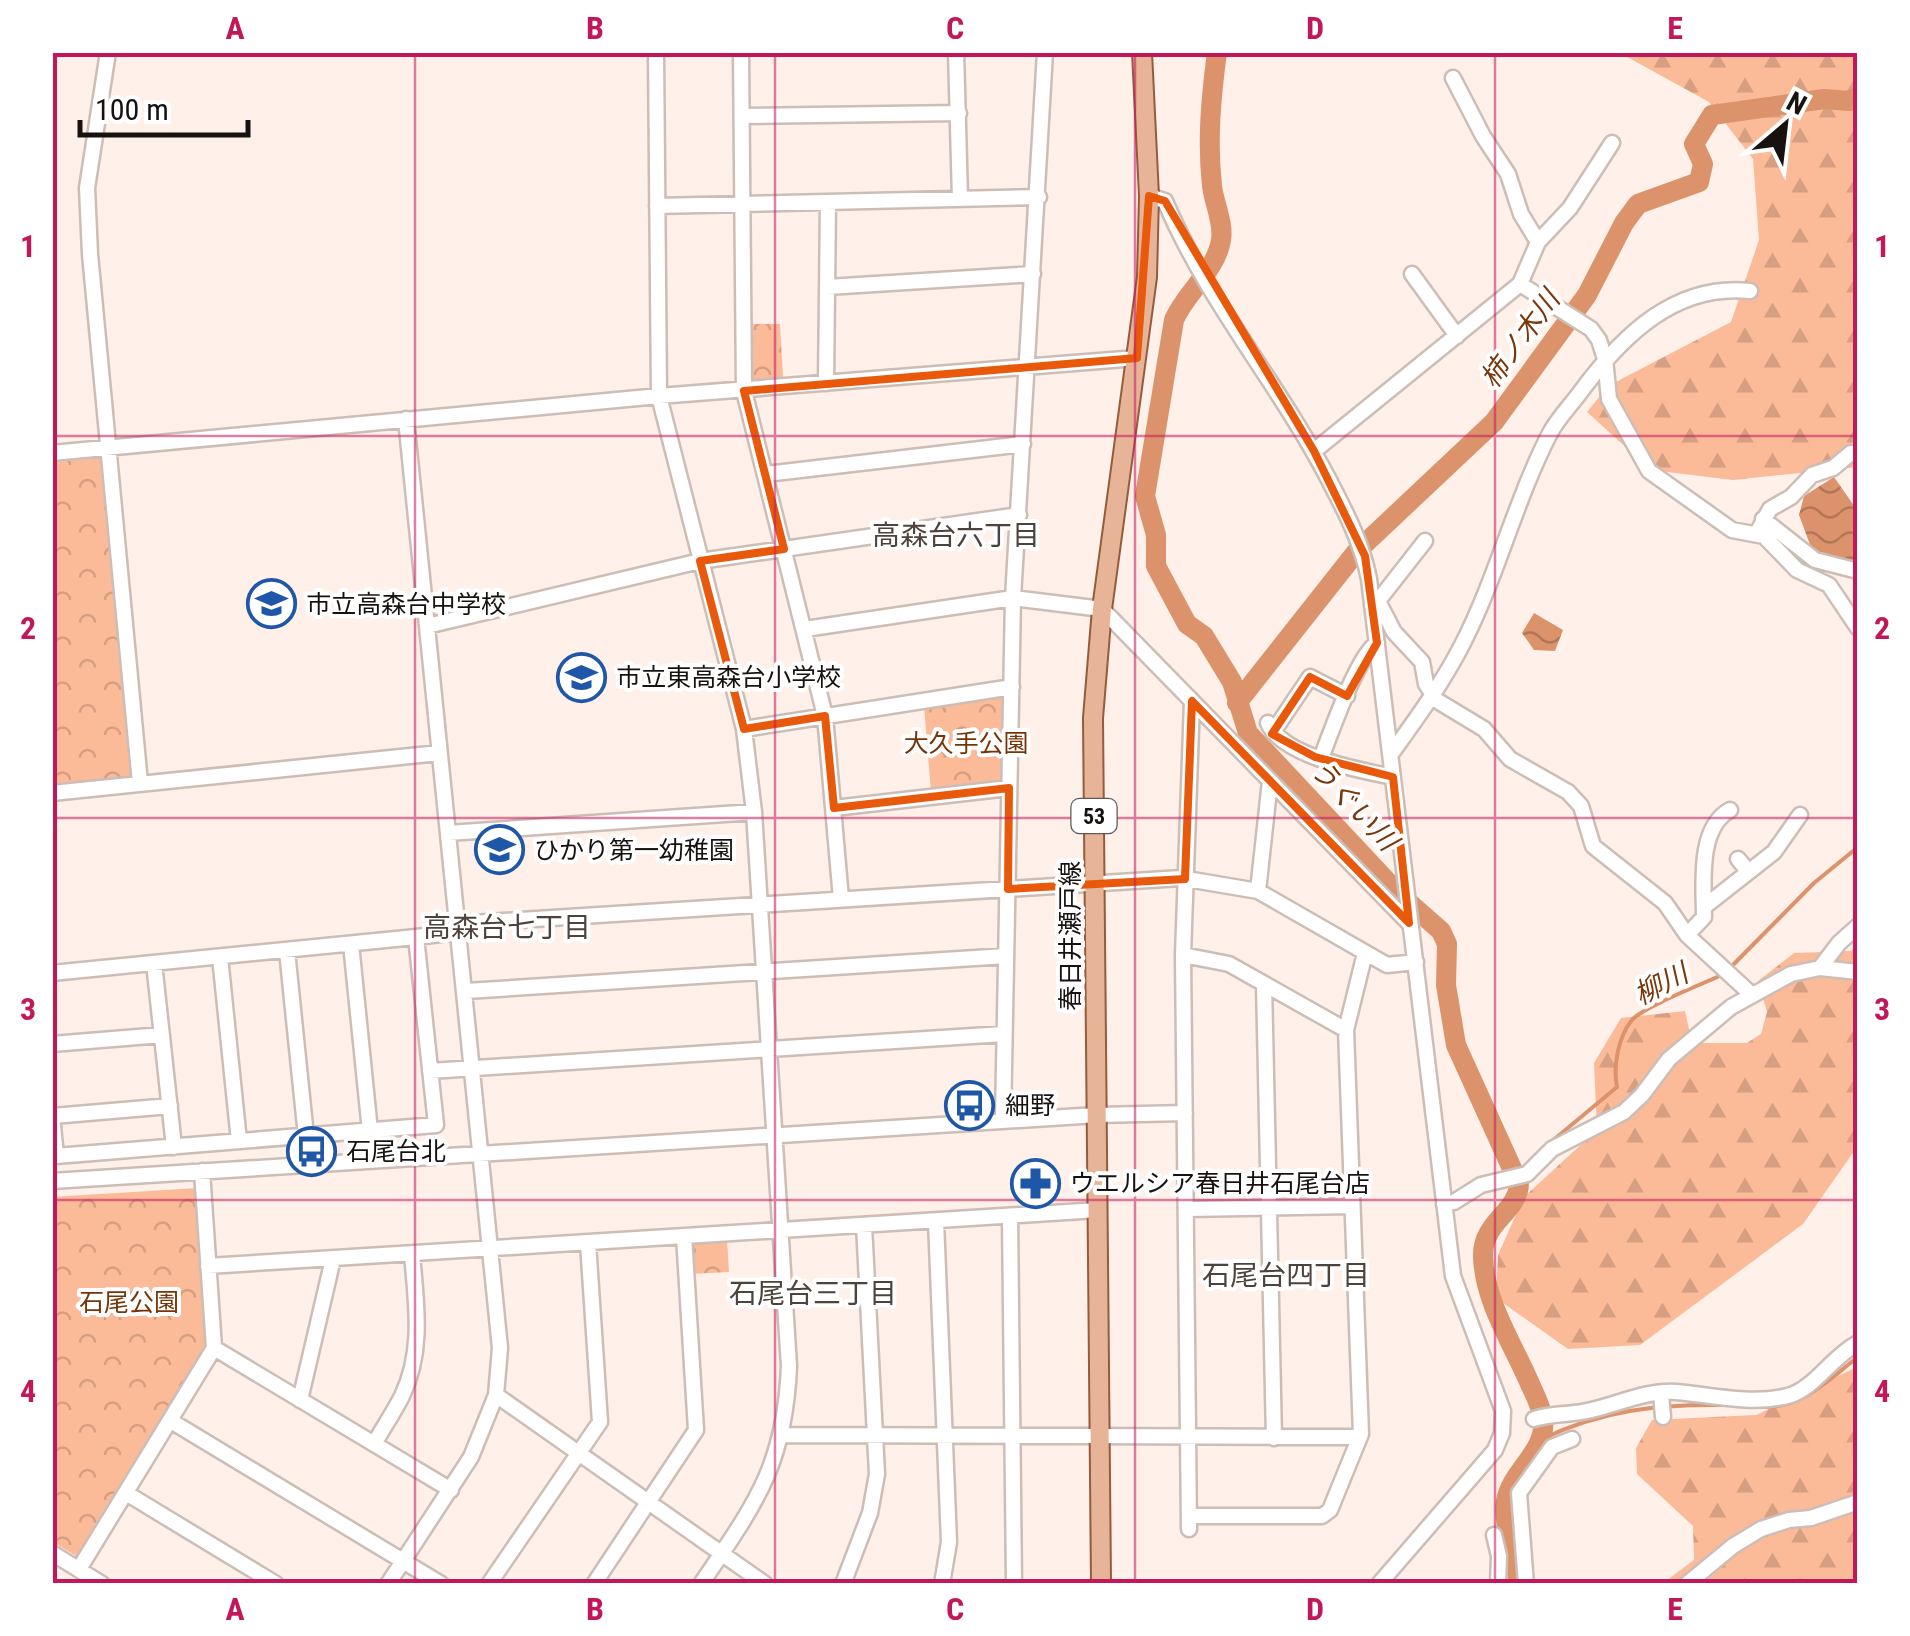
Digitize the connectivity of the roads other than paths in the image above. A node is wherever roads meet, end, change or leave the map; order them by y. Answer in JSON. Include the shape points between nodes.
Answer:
{"nodes":[{"id":1,"x":108,"y":52,"type":"edge"},
{"id":2,"x":656,"y":52,"type":"edge"},
{"id":3,"x":741,"y":52,"type":"edge"},
{"id":4,"x":956,"y":52,"type":"edge"},
{"id":5,"x":1045,"y":52,"type":"edge"},
{"id":6,"x":1142,"y":52,"type":"edge"},
{"id":7,"x":1453,"y":78,"type":"dead end"},
{"id":8,"x":959,"y":113,"type":"junction"},
{"id":9,"x":742,"y":116,"type":"junction"},
{"id":10,"x":1612,"y":144,"type":"dead end"},
{"id":11,"x":1150,"y":196,"type":"junction"},
{"id":12,"x":1039,"y":197,"type":"junction"},
{"id":13,"x":960,"y":199,"type":"junction"},
{"id":14,"x":828,"y":202,"type":"junction"},
{"id":15,"x":743,"y":204,"type":"junction"},
{"id":16,"x":657,"y":206,"type":"junction"},
{"id":17,"x":1538,"y":242,"type":"junction"},
{"id":18,"x":1032,"y":274,"type":"junction"},
{"id":19,"x":1412,"y":274,"type":"dead end"},
{"id":20,"x":1520,"y":284,"type":"junction"},
{"id":21,"x":827,"y":287,"type":"junction"},
{"id":22,"x":1750,"y":291,"type":"dead end"},
{"id":23,"x":1458,"y":336,"type":"junction"},
{"id":24,"x":1137,"y":358,"type":"junction"},
{"id":25,"x":1605,"y":359,"type":"junction"},
{"id":26,"x":1027,"y":369,"type":"junction"},
{"id":27,"x":826,"y":384,"type":"junction"},
{"id":28,"x":744,"y":391,"type":"junction"},
{"id":29,"x":659,"y":396,"type":"junction"},
{"id":30,"x":406,"y":419,"type":"junction"},
{"id":31,"x":1022,"y":444,"type":"junction"},
{"id":32,"x":106,"y":447,"type":"junction"},
{"id":33,"x":1314,"y":451,"type":"junction"},
{"id":34,"x":52,"y":453,"type":"edge"},
{"id":35,"x":1850,"y":453,"type":"dead end"},
{"id":36,"x":766,"y":474,"type":"junction"},
{"id":37,"x":1019,"y":515,"type":"junction"},
{"id":38,"x":1760,"y":526,"type":"junction"},
{"id":39,"x":1426,"y":541,"type":"dead end"},
{"id":40,"x":784,"y":550,"type":"junction"},
{"id":41,"x":700,"y":561,"type":"junction"},
{"id":42,"x":1858,"y":571,"type":"edge"},
{"id":43,"x":1013,"y":598,"type":"junction"},
{"id":44,"x":1375,"y":601,"type":"junction"},
{"id":45,"x":1102,"y":609,"type":"junction"},
{"id":46,"x":427,"y":626,"type":"junction"},
{"id":47,"x":1858,"y":628,"type":"edge"},
{"id":48,"x":804,"y":629,"type":"junction"},
{"id":49,"x":1376,"y":643,"type":"junction"},
{"id":50,"x":1012,"y":688,"type":"junction"},
{"id":51,"x":1346,"y":696,"type":"junction"},
{"id":52,"x":1432,"y":696,"type":"junction"},
{"id":53,"x":1192,"y":701,"type":"junction"},
{"id":54,"x":825,"y":716,"type":"junction"},
{"id":55,"x":744,"y":729,"type":"junction"},
{"id":56,"x":439,"y":753,"type":"junction"},
{"id":57,"x":1391,"y":754,"type":"junction"},
{"id":58,"x":1321,"y":758,"type":"junction"},
{"id":59,"x":1394,"y":777,"type":"junction"},
{"id":60,"x":1270,"y":781,"type":"junction"},
{"id":61,"x":140,"y":783,"type":"junction"},
{"id":62,"x":1009,"y":788,"type":"junction"},
{"id":63,"x":52,"y":792,"type":"edge"},
{"id":64,"x":834,"y":808,"type":"junction"},
{"id":65,"x":1730,"y":810,"type":"dead end"},
{"id":66,"x":754,"y":812,"type":"junction"},
{"id":67,"x":1800,"y":816,"type":"dead end"},
{"id":68,"x":448,"y":833,"type":"junction"},
{"id":69,"x":1186,"y":879,"type":"junction"},
{"id":70,"x":1095,"y":883,"type":"junction"},
{"id":71,"x":1008,"y":888,"type":"junction"},
{"id":72,"x":1258,"y":891,"type":"junction"},
{"id":73,"x":841,"y":899,"type":"junction"},
{"id":74,"x":760,"y":904,"type":"junction"},
{"id":75,"x":1704,"y":908,"type":"junction"},
{"id":76,"x":1407,"y":910,"type":"junction"},
{"id":77,"x":1858,"y":926,"type":"edge"},
{"id":78,"x":457,"y":928,"type":"junction"},
{"id":79,"x":1687,"y":935,"type":"junction"},
{"id":80,"x":416,"y":937,"type":"junction"},
{"id":81,"x":350,"y":944,"type":"junction"},
{"id":82,"x":286,"y":950,"type":"junction"},
{"id":83,"x":1365,"y":953,"type":"junction"},
{"id":84,"x":1183,"y":955,"type":"junction"},
{"id":85,"x":1006,"y":956,"type":"junction"},
{"id":86,"x":220,"y":957,"type":"junction"},
{"id":87,"x":1416,"y":962,"type":"junction"},
{"id":88,"x":154,"y":963,"type":"junction"},
{"id":89,"x":1820,"y":968,"type":"junction"},
{"id":90,"x":764,"y":972,"type":"junction"},
{"id":91,"x":1858,"y":972,"type":"edge"},
{"id":92,"x":52,"y":973,"type":"edge"},
{"id":93,"x":1264,"y":984,"type":"junction"},
{"id":94,"x":466,"y":991,"type":"junction"},
{"id":95,"x":1751,"y":994,"type":"junction"},
{"id":96,"x":1346,"y":1030,"type":"junction"},
{"id":97,"x":1004,"y":1034,"type":"junction"},
{"id":98,"x":162,"y":1035,"type":"junction"},
{"id":99,"x":52,"y":1044,"type":"edge"},
{"id":100,"x":769,"y":1048,"type":"junction"},
{"id":101,"x":472,"y":1070,"type":"junction"},
{"id":102,"x":430,"y":1072,"type":"junction"},
{"id":103,"x":170,"y":1106,"type":"junction"},
{"id":104,"x":1185,"y":1113,"type":"junction"},
{"id":105,"x":1097,"y":1115,"type":"junction"},
{"id":106,"x":52,"y":1116,"type":"edge"},
{"id":107,"x":1003,"y":1120,"type":"junction"},
{"id":108,"x":370,"y":1131,"type":"junction"},
{"id":109,"x":306,"y":1136,"type":"junction"},
{"id":110,"x":774,"y":1136,"type":"junction"},
{"id":111,"x":240,"y":1141,"type":"junction"},
{"id":112,"x":174,"y":1148,"type":"junction"},
{"id":113,"x":481,"y":1156,"type":"junction"},
{"id":114,"x":202,"y":1171,"type":"junction"},
{"id":115,"x":52,"y":1181,"type":"edge"},
{"id":116,"x":1444,"y":1204,"type":"junction"},
{"id":117,"x":1352,"y":1206,"type":"junction"},
{"id":118,"x":1268,"y":1208,"type":"junction"},
{"id":119,"x":1186,"y":1209,"type":"junction"},
{"id":120,"x":1098,"y":1210,"type":"junction"},
{"id":121,"x":1010,"y":1216,"type":"junction"},
{"id":122,"x":936,"y":1221,"type":"junction"},
{"id":123,"x":864,"y":1225,"type":"junction"},
{"id":124,"x":780,"y":1231,"type":"junction"},
{"id":125,"x":684,"y":1236,"type":"junction"},
{"id":126,"x":588,"y":1243,"type":"junction"},
{"id":127,"x":491,"y":1249,"type":"junction"},
{"id":128,"x":412,"y":1254,"type":"junction"},
{"id":129,"x":333,"y":1259,"type":"junction"},
{"id":130,"x":208,"y":1266,"type":"junction"},
{"id":131,"x":1858,"y":1344,"type":"edge"},
{"id":132,"x":214,"y":1348,"type":"junction"},
{"id":133,"x":1661,"y":1394,"type":"junction"},
{"id":134,"x":496,"y":1395,"type":"junction"},
{"id":135,"x":300,"y":1400,"type":"junction"},
{"id":136,"x":1662,"y":1417,"type":"dead end"},
{"id":137,"x":1534,"y":1418,"type":"dead end"},
{"id":138,"x":170,"y":1420,"type":"junction"},
{"id":139,"x":1012,"y":1434,"type":"junction"},
{"id":140,"x":1361,"y":1434,"type":"junction"},
{"id":141,"x":783,"y":1435,"type":"junction"},
{"id":142,"x":944,"y":1435,"type":"junction"},
{"id":143,"x":877,"y":1436,"type":"junction"},
{"id":144,"x":1101,"y":1436,"type":"junction"},
{"id":145,"x":1188,"y":1438,"type":"junction"},
{"id":146,"x":1274,"y":1438,"type":"junction"},
{"id":147,"x":1572,"y":1439,"type":"dead end"},
{"id":148,"x":374,"y":1444,"type":"junction"},
{"id":149,"x":578,"y":1452,"type":"junction"},
{"id":150,"x":451,"y":1490,"type":"junction"},
{"id":151,"x":126,"y":1493,"type":"junction"},
{"id":152,"x":648,"y":1502,"type":"junction"},
{"id":153,"x":1858,"y":1502,"type":"edge"},
{"id":154,"x":1494,"y":1535,"type":"dead end"},
{"id":155,"x":52,"y":1553,"type":"edge"},
{"id":156,"x":722,"y":1554,"type":"junction"},
{"id":157,"x":404,"y":1560,"type":"junction"},
{"id":158,"x":79,"y":1569,"type":"junction"},
{"id":159,"x":1384,"y":1582,"type":"edge"},
{"id":160,"x":102,"y":1584,"type":"edge"},
{"id":161,"x":276,"y":1584,"type":"edge"},
{"id":162,"x":388,"y":1584,"type":"edge"},
{"id":163,"x":441,"y":1584,"type":"edge"},
{"id":164,"x":490,"y":1584,"type":"edge"},
{"id":165,"x":594,"y":1584,"type":"edge"},
{"id":166,"x":702,"y":1584,"type":"edge"},
{"id":167,"x":765,"y":1584,"type":"edge"},
{"id":168,"x":843,"y":1584,"type":"edge"},
{"id":169,"x":942,"y":1584,"type":"edge"},
{"id":170,"x":1014,"y":1584,"type":"edge"},
{"id":171,"x":1101,"y":1584,"type":"edge"},
{"id":172,"x":1498,"y":1584,"type":"edge"},
{"id":173,"x":1526,"y":1584,"type":"edge"},
{"id":174,"x":1688,"y":1584,"type":"edge"}],
"edges":[{"from":1,"to":32,"type":"street","via":[[88,188]]},
{"from":2,"to":16,"type":"street"},
{"from":3,"to":9,"type":"street"},
{"from":4,"to":8,"type":"street"},
{"from":5,"to":12,"type":"street"},
{"from":6,"to":11,"type":"main road","name":"春日井瀬戸線","number":"53"},
{"from":7,"to":17,"type":"street"},
{"from":8,"to":9,"type":"street"},
{"from":8,"to":13,"type":"street"},
{"from":9,"to":15,"type":"street"},
{"from":10,"to":17,"type":"street","via":[[1570,208]]},
{"from":11,"to":24,"type":"main road","name":"春日井瀬戸線","number":"53"},
{"from":11,"to":33,"type":"street","via":[[1165,201],[1209,285]]},
{"from":12,"to":13,"type":"street"},
{"from":12,"to":18,"type":"street"},
{"from":13,"to":14,"type":"street"},
{"from":14,"to":15,"type":"street"},
{"from":14,"to":21,"type":"street"},
{"from":15,"to":16,"type":"street"},
{"from":15,"to":28,"type":"street"},
{"from":16,"to":29,"type":"street"},
{"from":17,"to":20,"type":"street"},
{"from":18,"to":21,"type":"street"},
{"from":18,"to":26,"type":"street"},
{"from":19,"to":23,"type":"street"},
{"from":20,"to":23,"type":"street"},
{"from":20,"to":25,"type":"street","via":[[1591,328]]},
{"from":21,"to":27,"type":"street"},
{"from":22,"to":25,"type":"street","via":[[1721,288],[1668,307]]},
{"from":23,"to":33,"type":"street"},
{"from":24,"to":26,"type":"street"},
{"from":24,"to":45,"type":"main road","name":"春日井瀬戸線","number":"53"},
{"from":25,"to":38,"type":"street","via":[[1609,399],[1650,471],[1732,530]]},
{"from":25,"to":52,"type":"street","via":[[1552,430],[1485,596]]},
{"from":26,"to":27,"type":"street"},
{"from":26,"to":31,"type":"street"},
{"from":27,"to":28,"type":"street"},
{"from":28,"to":29,"type":"street"},
{"from":28,"to":36,"type":"street"},
{"from":29,"to":30,"type":"street"},
{"from":29,"to":41,"type":"street"},
{"from":30,"to":32,"type":"street"},
{"from":30,"to":46,"type":"street"},
{"from":31,"to":36,"type":"street"},
{"from":31,"to":37,"type":"street"},
{"from":32,"to":34,"type":"street"},
{"from":32,"to":61,"type":"street"},
{"from":33,"to":44,"type":"street","via":[[1356,533]]},
{"from":35,"to":38,"type":"street","via":[[1770,509]]},
{"from":36,"to":40,"type":"street"},
{"from":37,"to":40,"type":"street"},
{"from":37,"to":43,"type":"street"},
{"from":38,"to":42,"type":"street","via":[[1815,560]]},
{"from":38,"to":47,"type":"street","via":[[1797,570],[1834,589]]},
{"from":39,"to":44,"type":"street"},
{"from":40,"to":41,"type":"street"},
{"from":40,"to":48,"type":"street"},
{"from":41,"to":46,"type":"street"},
{"from":41,"to":55,"type":"street"},
{"from":43,"to":45,"type":"street"},
{"from":43,"to":48,"type":"street"},
{"from":43,"to":50,"type":"street"},
{"from":44,"to":49,"type":"street"},
{"from":44,"to":52,"type":"street","via":[[1422,662]]},
{"from":45,"to":53,"type":"street"},
{"from":45,"to":70,"type":"main road","name":"春日井瀬戸線","number":"53","via":[[1092,718]]},
{"from":46,"to":56,"type":"street"},
{"from":48,"to":54,"type":"street"},
{"from":49,"to":51,"type":"street"},
{"from":49,"to":57,"type":"street"},
{"from":50,"to":54,"type":"street"},
{"from":50,"to":62,"type":"street"},
{"from":51,"to":58,"type":"street"},
{"from":51,"to":58,"type":"street","via":[[1310,677],[1271,728]]},
{"from":52,"to":57,"type":"street"},
{"from":52,"to":79,"type":"street","via":[[1484,729],[1510,759],[1568,792],[1580,806],[1593,846],[1665,902]]},
{"from":53,"to":60,"type":"street"},
{"from":53,"to":69,"type":"street"},
{"from":54,"to":55,"type":"street"},
{"from":54,"to":64,"type":"street"},
{"from":55,"to":66,"type":"street"},
{"from":56,"to":61,"type":"street"},
{"from":56,"to":68,"type":"street"},
{"from":57,"to":59,"type":"street"},
{"from":58,"to":59,"type":"street"},
{"from":59,"to":76,"type":"street"},
{"from":60,"to":72,"type":"street"},
{"from":60,"to":76,"type":"street"},
{"from":61,"to":63,"type":"street"},
{"from":62,"to":64,"type":"street"},
{"from":62,"to":71,"type":"street"},
{"from":64,"to":73,"type":"street"},
{"from":65,"to":75,"type":"street","via":[[1721,815],[1701,862]]},
{"from":66,"to":68,"type":"street"},
{"from":66,"to":74,"type":"street"},
{"from":67,"to":75,"type":"street","via":[[1774,852],[1743,865]]},
{"from":68,"to":78,"type":"street"},
{"from":69,"to":70,"type":"street"},
{"from":69,"to":72,"type":"street"},
{"from":69,"to":84,"type":"street"},
{"from":70,"to":71,"type":"street"},
{"from":70,"to":105,"type":"main road","name":"春日井瀬戸線","number":"53"},
{"from":71,"to":73,"type":"street"},
{"from":71,"to":85,"type":"street"},
{"from":72,"to":83,"type":"street"},
{"from":73,"to":74,"type":"street"},
{"from":74,"to":78,"type":"street"},
{"from":74,"to":90,"type":"street"},
{"from":75,"to":79,"type":"street"},
{"from":76,"to":87,"type":"street"},
{"from":77,"to":89,"type":"street"},
{"from":78,"to":80,"type":"street"},
{"from":78,"to":94,"type":"street"},
{"from":79,"to":95,"type":"street"},
{"from":80,"to":81,"type":"street"},
{"from":80,"to":102,"type":"street"},
{"from":81,"to":82,"type":"street"},
{"from":81,"to":108,"type":"street"},
{"from":82,"to":86,"type":"street"},
{"from":82,"to":109,"type":"street"},
{"from":83,"to":87,"type":"street","via":[[1388,965]]},
{"from":83,"to":96,"type":"street"},
{"from":84,"to":93,"type":"street","via":[[1229,964]]},
{"from":84,"to":104,"type":"street"},
{"from":85,"to":90,"type":"street"},
{"from":85,"to":97,"type":"street"},
{"from":86,"to":88,"type":"street"},
{"from":86,"to":111,"type":"street"},
{"from":87,"to":116,"type":"street"},
{"from":88,"to":92,"type":"street"},
{"from":88,"to":98,"type":"street"},
{"from":89,"to":91,"type":"street"},
{"from":89,"to":95,"type":"street"},
{"from":90,"to":94,"type":"street"},
{"from":90,"to":100,"type":"street"},
{"from":93,"to":96,"type":"street"},
{"from":93,"to":118,"type":"street"},
{"from":94,"to":101,"type":"street"},
{"from":95,"to":116,"type":"street","via":[[1687,1042],[1624,1112],[1552,1149],[1527,1174],[1481,1184]]},
{"from":96,"to":117,"type":"street"},
{"from":97,"to":100,"type":"street"},
{"from":97,"to":107,"type":"street"},
{"from":98,"to":99,"type":"street"},
{"from":98,"to":103,"type":"street"},
{"from":100,"to":101,"type":"street"},
{"from":100,"to":110,"type":"street"},
{"from":101,"to":102,"type":"street"},
{"from":101,"to":113,"type":"street"},
{"from":102,"to":108,"type":"street","via":[[436,1125]]},
{"from":103,"to":106,"type":"street"},
{"from":103,"to":112,"type":"street"},
{"from":104,"to":105,"type":"street"},
{"from":104,"to":119,"type":"street"},
{"from":105,"to":107,"type":"street"},
{"from":105,"to":120,"type":"main road","name":"春日井瀬戸線","number":"53"},
{"from":106,"to":112,"type":"street","via":[[56,1156]]},
{"from":107,"to":110,"type":"street"},
{"from":108,"to":109,"type":"street"},
{"from":109,"to":111,"type":"street"},
{"from":110,"to":113,"type":"street"},
{"from":110,"to":124,"type":"street"},
{"from":111,"to":112,"type":"street"},
{"from":113,"to":114,"type":"street"},
{"from":113,"to":127,"type":"street"},
{"from":114,"to":115,"type":"street"},
{"from":114,"to":130,"type":"street"},
{"from":116,"to":159,"type":"street","via":[[1453,1276],[1501,1400],[1502,1433],[1495,1450]]},
{"from":117,"to":118,"type":"street"},
{"from":117,"to":140,"type":"street"},
{"from":118,"to":119,"type":"street"},
{"from":118,"to":146,"type":"street"},
{"from":119,"to":145,"type":"street"},
{"from":120,"to":121,"type":"street"},
{"from":120,"to":144,"type":"main road","name":"春日井瀬戸線","number":"53"},
{"from":121,"to":122,"type":"street"},
{"from":121,"to":139,"type":"street"},
{"from":122,"to":123,"type":"street"},
{"from":122,"to":142,"type":"street"},
{"from":123,"to":124,"type":"street"},
{"from":123,"to":143,"type":"street"},
{"from":124,"to":125,"type":"street"},
{"from":124,"to":141,"type":"street","via":[[789,1366]]},
{"from":125,"to":126,"type":"street"},
{"from":125,"to":152,"type":"street","via":[[696,1430]]},
{"from":126,"to":127,"type":"street"},
{"from":126,"to":149,"type":"street","via":[[600,1422]]},
{"from":127,"to":128,"type":"street"},
{"from":127,"to":134,"type":"street","via":[[500,1348]]},
{"from":128,"to":129,"type":"street"},
{"from":128,"to":148,"type":"street","via":[[418,1330],[413,1365]]},
{"from":129,"to":130,"type":"street"},
{"from":129,"to":135,"type":"street"},
{"from":130,"to":132,"type":"street"},
{"from":131,"to":133,"type":"street","via":[[1798,1392],[1776,1399]]},
{"from":132,"to":135,"type":"street"},
{"from":132,"to":138,"type":"street"},
{"from":133,"to":136,"type":"street"},
{"from":133,"to":137,"type":"street"},
{"from":134,"to":149,"type":"street"},
{"from":134,"to":150,"type":"street"},
{"from":135,"to":148,"type":"street"},
{"from":138,"to":151,"type":"street"},
{"from":138,"to":157,"type":"street"},
{"from":139,"to":142,"type":"street"},
{"from":139,"to":144,"type":"street"},
{"from":139,"to":170,"type":"street"},
{"from":140,"to":145,"type":"street","via":[[1322,1516],[1189,1522]]},
{"from":140,"to":146,"type":"street"},
{"from":141,"to":143,"type":"street"},
{"from":141,"to":156,"type":"street","via":[[757,1501]]},
{"from":142,"to":143,"type":"street"},
{"from":142,"to":169,"type":"street","via":[[948,1542]]},
{"from":143,"to":168,"type":"street","via":[[870,1513]]},
{"from":144,"to":145,"type":"street"},
{"from":144,"to":171,"type":"main road","name":"春日井瀬戸線","number":"53"},
{"from":145,"to":146,"type":"street"},
{"from":147,"to":173,"type":"street","via":[[1552,1447],[1520,1493]]},
{"from":148,"to":150,"type":"street"},
{"from":149,"to":152,"type":"street"},
{"from":149,"to":164,"type":"street"},
{"from":150,"to":157,"type":"street"},
{"from":151,"to":158,"type":"street"},
{"from":151,"to":161,"type":"street"},
{"from":152,"to":156,"type":"street"},
{"from":152,"to":165,"type":"street"},
{"from":153,"to":174,"type":"street","via":[[1761,1529]]},
{"from":154,"to":172,"type":"street"},
{"from":155,"to":158,"type":"street"},
{"from":156,"to":166,"type":"street"},
{"from":156,"to":167,"type":"street"},
{"from":157,"to":162,"type":"street"},
{"from":157,"to":163,"type":"street"},
{"from":158,"to":160,"type":"street"}]}
